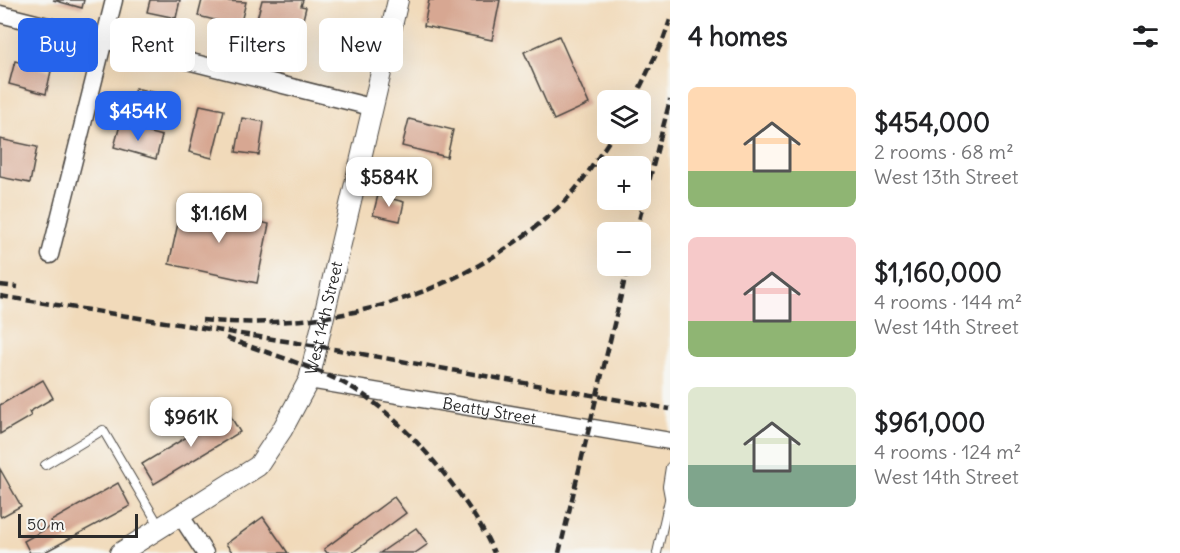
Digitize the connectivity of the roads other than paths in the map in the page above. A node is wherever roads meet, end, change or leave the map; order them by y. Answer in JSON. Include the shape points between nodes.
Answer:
{"nodes":[{"id":1,"x":114,"y":0,"type":"edge"},
{"id":2,"x":398,"y":0,"type":"edge"},
{"id":3,"x":0,"y":14,"type":"edge"},
{"id":4,"x":104,"y":40,"type":"junction"},
{"id":5,"x":371,"y":107,"type":"junction"},
{"id":6,"x":50,"y":255,"type":"dead end"},
{"id":7,"x":309,"y":380,"type":"junction"},
{"id":8,"x":670,"y":441,"type":"edge"},
{"id":9,"x":45,"y":465,"type":"dead end"},
{"id":10,"x":670,"y":466,"type":"edge"},
{"id":11,"x":669,"y":501,"type":"edge"},
{"id":12,"x":180,"y":515,"type":"junction"},
{"id":13,"x":160,"y":528,"type":"junction"},
{"id":14,"x":120,"y":553,"type":"edge"},
{"id":15,"x":205,"y":553,"type":"edge"},
{"id":16,"x":657,"y":553,"type":"edge"}],
"edges":[{"from":1,"to":4,"type":"street"},
{"from":2,"to":5,"type":"street","name":"West 14th Street"},
{"from":3,"to":4,"type":"street"},
{"from":4,"to":5,"type":"street"},
{"from":4,"to":6,"type":"street"},
{"from":5,"to":7,"type":"street","name":"West 14th Street"},
{"from":7,"to":8,"type":"street","name":"Beatty Street"},
{"from":7,"to":12,"type":"street","name":"West 14th Street","via":[[258,466]]},
{"from":9,"to":13,"type":"lane","via":[[103,430]]},
{"from":10,"to":11,"type":"lane"},
{"from":11,"to":16,"type":"lane"},
{"from":12,"to":13,"type":"street","name":"West 14th Street"},
{"from":12,"to":15,"type":"street"},
{"from":13,"to":14,"type":"street","name":"West 14th Street"}]}
